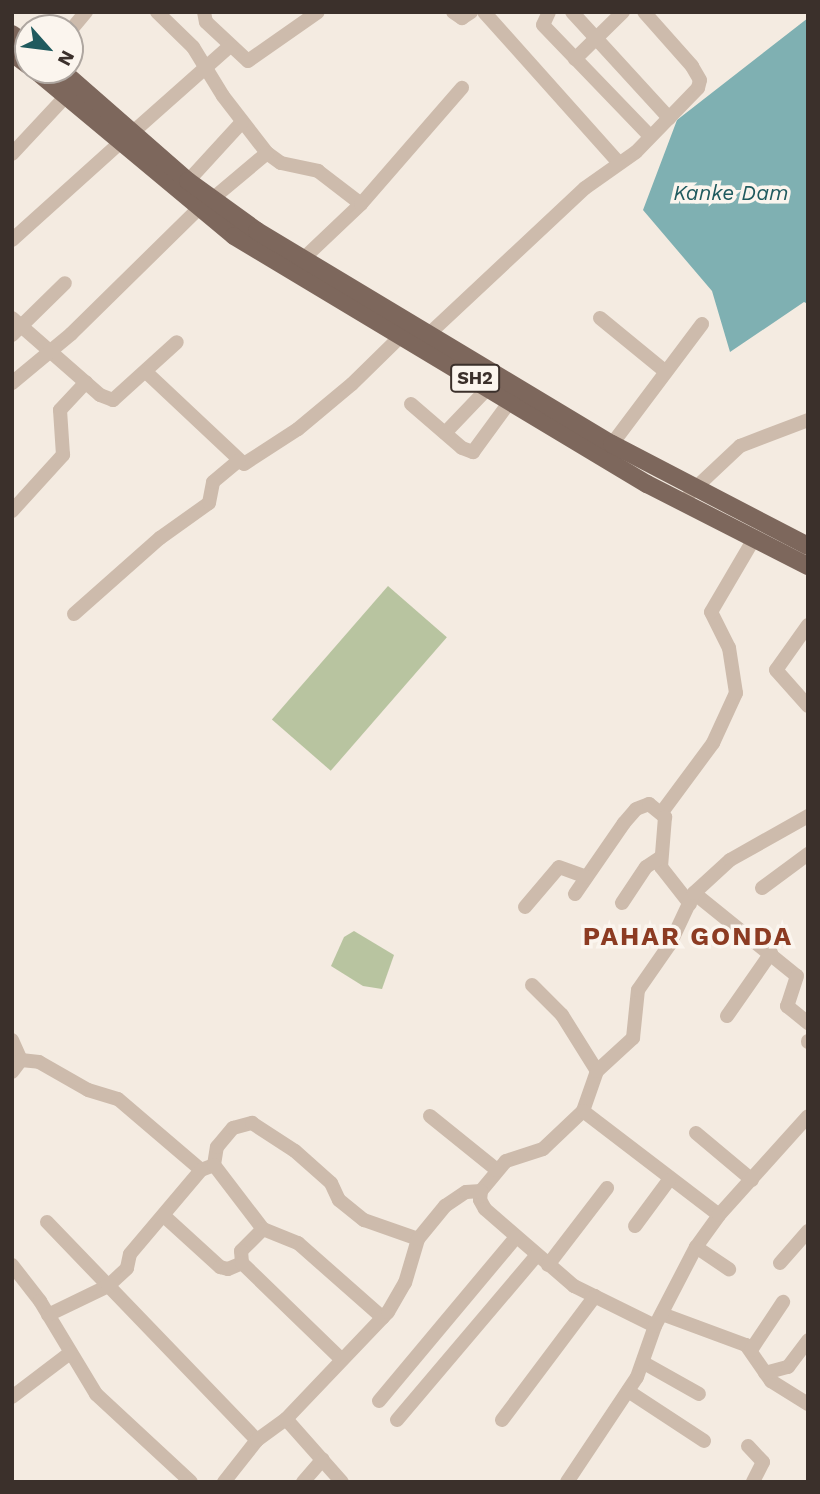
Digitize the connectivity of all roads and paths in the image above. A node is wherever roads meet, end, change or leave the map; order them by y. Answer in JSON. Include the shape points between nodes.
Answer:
{"nodes":[{"id":1,"x":157,"y":12,"type":"edge"},
{"id":2,"x":204,"y":12,"type":"edge"},
{"id":3,"x":318,"y":12,"type":"edge"},
{"id":4,"x":453,"y":12,"type":"edge"},
{"id":5,"x":471,"y":12,"type":"edge"},
{"id":6,"x":484,"y":12,"type":"edge"},
{"id":7,"x":549,"y":12,"type":"edge"},
{"id":8,"x":572,"y":12,"type":"edge"},
{"id":9,"x":623,"y":12,"type":"edge"},
{"id":10,"x":644,"y":12,"type":"edge"},
{"id":11,"x":596,"y":38,"type":"junction"},
{"id":12,"x":230,"y":46,"type":"junction"},
{"id":13,"x":575,"y":59,"type":"junction"},
{"id":14,"x":208,"y":66,"type":"junction"},
{"id":15,"x":53,"y":84,"type":"edge"},
{"id":16,"x":75,"y":84,"type":"edge"},
{"id":17,"x":462,"y":88,"type":"dead end"},
{"id":18,"x":67,"y":95,"type":"junction"},
{"id":19,"x":669,"y":118,"type":"junction"},
{"id":20,"x":242,"y":122,"type":"junction"},
{"id":21,"x":127,"y":136,"type":"junction"},
{"id":22,"x":650,"y":136,"type":"junction"},
{"id":23,"x":267,"y":153,"type":"junction"},
{"id":24,"x":12,"y":154,"type":"edge"},
{"id":25,"x":618,"y":162,"type":"junction"},
{"id":26,"x":188,"y":181,"type":"junction"},
{"id":27,"x":205,"y":204,"type":"junction"},
{"id":28,"x":361,"y":204,"type":"junction"},
{"id":29,"x":12,"y":240,"type":"edge"},
{"id":30,"x":304,"y":258,"type":"junction"},
{"id":31,"x":65,"y":283,"type":"dead end"},
{"id":32,"x":600,"y":318,"type":"dead end"},
{"id":33,"x":702,"y":324,"type":"dead end"},
{"id":34,"x":15,"y":326,"type":"edge"},
{"id":35,"x":430,"y":332,"type":"junction"},
{"id":36,"x":402,"y":335,"type":"junction"},
{"id":37,"x":177,"y":342,"type":"dead end"},
{"id":38,"x":50,"y":351,"type":"junction"},
{"id":39,"x":146,"y":372,"type":"junction"},
{"id":40,"x":666,"y":372,"type":"junction"},
{"id":41,"x":86,"y":382,"type":"junction"},
{"id":42,"x":12,"y":383,"type":"edge"},
{"id":43,"x":489,"y":387,"type":"junction"},
{"id":44,"x":511,"y":400,"type":"junction"},
{"id":45,"x":411,"y":404,"type":"dead end"},
{"id":46,"x":808,"y":420,"type":"edge"},
{"id":47,"x":445,"y":433,"type":"junction"},
{"id":48,"x":612,"y":444,"type":"junction"},
{"id":49,"x":238,"y":461,"type":"junction"},
{"id":50,"x":689,"y":497,"type":"junction"},
{"id":51,"x":12,"y":510,"type":"edge"},
{"id":52,"x":755,"y":537,"type":"junction"},
{"id":53,"x":808,"y":546,"type":"edge"},
{"id":54,"x":808,"y":566,"type":"edge"},
{"id":55,"x":74,"y":614,"type":"dead end"},
{"id":56,"x":808,"y":625,"type":"edge"},
{"id":57,"x":808,"y":706,"type":"edge"},
{"id":58,"x":662,"y":812,"type":"junction"},
{"id":59,"x":808,"y":816,"type":"edge"},
{"id":60,"x":660,"y":858,"type":"junction"},
{"id":61,"x":805,"y":860,"type":"edge"},
{"id":62,"x":586,"y":877,"type":"junction"},
{"id":63,"x":762,"y":888,"type":"dead end"},
{"id":64,"x":575,"y":894,"type":"dead end"},
{"id":65,"x":692,"y":899,"type":"junction"},
{"id":66,"x":622,"y":903,"type":"dead end"},
{"id":67,"x":525,"y":906,"type":"dead end"},
{"id":68,"x":771,"y":953,"type":"junction"},
{"id":69,"x":532,"y":985,"type":"dead end"},
{"id":70,"x":727,"y":1016,"type":"dead end"},
{"id":71,"x":808,"y":1023,"type":"edge"},
{"id":72,"x":12,"y":1040,"type":"edge"},
{"id":73,"x":16,"y":1066,"type":"edge"},
{"id":74,"x":597,"y":1071,"type":"junction"},
{"id":75,"x":583,"y":1111,"type":"junction"},
{"id":76,"x":808,"y":1115,"type":"edge"},
{"id":77,"x":430,"y":1116,"type":"dead end"},
{"id":78,"x":696,"y":1133,"type":"dead end"},
{"id":79,"x":207,"y":1167,"type":"junction"},
{"id":80,"x":498,"y":1171,"type":"junction"},
{"id":81,"x":669,"y":1180,"type":"junction"},
{"id":82,"x":752,"y":1180,"type":"junction"},
{"id":83,"x":607,"y":1188,"type":"dead end"},
{"id":84,"x":481,"y":1191,"type":"junction"},
{"id":85,"x":719,"y":1215,"type":"junction"},
{"id":86,"x":164,"y":1216,"type":"junction"},
{"id":87,"x":47,"y":1222,"type":"dead end"},
{"id":88,"x":635,"y":1226,"type":"dead end"},
{"id":89,"x":263,"y":1228,"type":"junction"},
{"id":90,"x":808,"y":1231,"type":"edge"},
{"id":91,"x":516,"y":1237,"type":"junction"},
{"id":92,"x":418,"y":1240,"type":"junction"},
{"id":93,"x":696,"y":1247,"type":"junction"},
{"id":94,"x":542,"y":1261,"type":"junction"},
{"id":95,"x":242,"y":1263,"type":"junction"},
{"id":96,"x":780,"y":1263,"type":"dead end"},
{"id":97,"x":12,"y":1265,"type":"edge"},
{"id":98,"x":729,"y":1269,"type":"dead end"},
{"id":99,"x":108,"y":1286,"type":"junction"},
{"id":100,"x":595,"y":1296,"type":"junction"},
{"id":101,"x":783,"y":1302,"type":"dead end"},
{"id":102,"x":48,"y":1315,"type":"junction"},
{"id":103,"x":383,"y":1318,"type":"junction"},
{"id":104,"x":659,"y":1320,"type":"junction"},
{"id":105,"x":808,"y":1340,"type":"edge"},
{"id":106,"x":751,"y":1350,"type":"junction"},
{"id":107,"x":70,"y":1353,"type":"junction"},
{"id":108,"x":342,"y":1360,"type":"junction"},
{"id":109,"x":643,"y":1363,"type":"junction"},
{"id":110,"x":765,"y":1373,"type":"junction"},
{"id":111,"x":628,"y":1391,"type":"junction"},
{"id":112,"x":699,"y":1394,"type":"dead end"},
{"id":113,"x":12,"y":1397,"type":"edge"},
{"id":114,"x":379,"y":1401,"type":"dead end"},
{"id":115,"x":808,"y":1404,"type":"edge"},
{"id":116,"x":286,"y":1419,"type":"junction"},
{"id":117,"x":397,"y":1420,"type":"dead end"},
{"id":118,"x":502,"y":1420,"type":"dead end"},
{"id":119,"x":257,"y":1440,"type":"junction"},
{"id":120,"x":704,"y":1441,"type":"dead end"},
{"id":121,"x":748,"y":1446,"type":"dead end"},
{"id":122,"x":324,"y":1458,"type":"junction"},
{"id":123,"x":191,"y":1482,"type":"edge"},
{"id":124,"x":224,"y":1482,"type":"edge"},
{"id":125,"x":303,"y":1482,"type":"edge"},
{"id":126,"x":342,"y":1482,"type":"edge"},
{"id":127,"x":567,"y":1482,"type":"edge"},
{"id":128,"x":753,"y":1482,"type":"edge"}],
"edges":[{"from":1,"to":14,"type":"street"},
{"from":2,"to":12,"type":"street","via":[[206,22]]},
{"from":3,"to":12,"type":"street","via":[[252,61]]},
{"from":4,"to":5,"type":"street","via":[[462,18]]},
{"from":6,"to":25,"type":"street"},
{"from":7,"to":13,"type":"street","via":[[543,25]]},
{"from":8,"to":11,"type":"street"},
{"from":9,"to":11,"type":"street"},
{"from":10,"to":19,"type":"street","via":[[700,80],[693,95]]},
{"from":11,"to":13,"type":"street"},
{"from":11,"to":19,"type":"street"},
{"from":12,"to":14,"type":"street"},
{"from":13,"to":22,"type":"street"},
{"from":14,"to":20,"type":"street"},
{"from":14,"to":21,"type":"street"},
{"from":15,"to":18,"type":"main road","number":"SH2"},
{"from":16,"to":21,"type":"main road","number":"SH2"},
{"from":17,"to":28,"type":"street"},
{"from":18,"to":21,"type":"main road","number":"SH2"},
{"from":18,"to":24,"type":"street"},
{"from":19,"to":22,"type":"street"},
{"from":20,"to":23,"type":"street"},
{"from":20,"to":26,"type":"street"},
{"from":21,"to":26,"type":"main road","number":"SH2"},
{"from":21,"to":27,"type":"main road","number":"SH2"},
{"from":21,"to":29,"type":"street"},
{"from":22,"to":25,"type":"street"},
{"from":23,"to":27,"type":"street"},
{"from":23,"to":28,"type":"street","via":[[281,163],[318,172]]},
{"from":25,"to":35,"type":"street"},
{"from":26,"to":27,"type":"main road","number":"SH2"},
{"from":27,"to":30,"type":"main road","number":"SH2"},
{"from":27,"to":36,"type":"main road","number":"SH2","via":[[234,236]]},
{"from":27,"to":38,"type":"street"},
{"from":28,"to":30,"type":"street"},
{"from":30,"to":35,"type":"main road","number":"SH2"},
{"from":31,"to":34,"type":"street"},
{"from":32,"to":40,"type":"street"},
{"from":33,"to":40,"type":"street"},
{"from":34,"to":38,"type":"street"},
{"from":35,"to":48,"type":"main road","number":"SH2"},
{"from":36,"to":43,"type":"main road","number":"SH2"},
{"from":36,"to":49,"type":"street","via":[[298,429],[251,462]]},
{"from":37,"to":39,"type":"street"},
{"from":38,"to":41,"type":"street"},
{"from":38,"to":42,"type":"street"},
{"from":39,"to":41,"type":"street","via":[[113,400]]},
{"from":39,"to":49,"type":"street"},
{"from":40,"to":48,"type":"street"},
{"from":41,"to":51,"type":"street","via":[[60,411],[63,454]]},
{"from":43,"to":44,"type":"main road","number":"SH2"},
{"from":43,"to":47,"type":"street"},
{"from":44,"to":47,"type":"street","via":[[473,452]]},
{"from":44,"to":50,"type":"main road","number":"SH2"},
{"from":45,"to":47,"type":"street"},
{"from":46,"to":50,"type":"street","via":[[740,446]]},
{"from":48,"to":50,"type":"main road","number":"SH2"},
{"from":49,"to":55,"type":"street","via":[[213,482],[209,503],[160,538]]},
{"from":50,"to":52,"type":"main road","number":"SH2"},
{"from":50,"to":53,"type":"main road","number":"SH2"},
{"from":52,"to":54,"type":"main road","number":"SH2"},
{"from":52,"to":58,"type":"street","via":[[711,612],[729,648],[736,693],[713,743]]},
{"from":56,"to":57,"type":"street","via":[[776,670]]},
{"from":58,"to":60,"type":"street","via":[[666,826]]},
{"from":58,"to":62,"type":"street","via":[[649,804],[636,809]]},
{"from":59,"to":65,"type":"street","via":[[730,860]]},
{"from":60,"to":65,"type":"street","via":[[665,876]]},
{"from":60,"to":66,"type":"street","via":[[646,867]]},
{"from":61,"to":63,"type":"street"},
{"from":62,"to":64,"type":"street"},
{"from":62,"to":67,"type":"street","via":[[571,867],[559,867]]},
{"from":65,"to":68,"type":"street"},
{"from":65,"to":74,"type":"street","via":[[670,944],[639,990],[633,1038]]},
{"from":68,"to":70,"type":"street"},
{"from":68,"to":71,"type":"street","via":[[797,976],[787,1006]]},
{"from":69,"to":74,"type":"street","via":[[562,1015]]},
{"from":72,"to":73,"type":"street"},
{"from":73,"to":79,"type":"street","via":[[39,1062],[88,1090],[118,1099]]},
{"from":74,"to":75,"type":"street"},
{"from":75,"to":80,"type":"street","via":[[543,1149],[514,1156]]},
{"from":75,"to":81,"type":"street"},
{"from":76,"to":82,"type":"street"},
{"from":77,"to":80,"type":"street"},
{"from":78,"to":82,"type":"street"},
{"from":79,"to":86,"type":"street"},
{"from":79,"to":89,"type":"street"},
{"from":79,"to":92,"type":"street","via":[[224,1136],[252,1123],[295,1151],[364,1220]]},
{"from":80,"to":84,"type":"street"},
{"from":81,"to":85,"type":"street"},
{"from":81,"to":88,"type":"street"},
{"from":82,"to":85,"type":"street"},
{"from":83,"to":94,"type":"street"},
{"from":84,"to":91,"type":"street","via":[[485,1209]]},
{"from":84,"to":92,"type":"street","via":[[456,1196]]},
{"from":85,"to":93,"type":"street"},
{"from":86,"to":95,"type":"street","via":[[220,1266],[234,1268]]},
{"from":86,"to":99,"type":"street"},
{"from":87,"to":99,"type":"street"},
{"from":89,"to":95,"type":"street","via":[[241,1251]]},
{"from":89,"to":103,"type":"street","via":[[298,1243]]},
{"from":90,"to":96,"type":"street"},
{"from":91,"to":94,"type":"street"},
{"from":91,"to":114,"type":"street"},
{"from":92,"to":103,"type":"street","via":[[405,1283]]},
{"from":93,"to":98,"type":"street"},
{"from":93,"to":104,"type":"street"},
{"from":94,"to":100,"type":"street"},
{"from":94,"to":117,"type":"street"},
{"from":95,"to":108,"type":"street"},
{"from":97,"to":102,"type":"street"},
{"from":99,"to":102,"type":"street"},
{"from":99,"to":119,"type":"street"},
{"from":100,"to":104,"type":"street"},
{"from":100,"to":118,"type":"street"},
{"from":101,"to":106,"type":"street"},
{"from":102,"to":107,"type":"street"},
{"from":103,"to":108,"type":"street"},
{"from":104,"to":106,"type":"street"},
{"from":104,"to":109,"type":"street"},
{"from":105,"to":110,"type":"street","via":[[788,1367]]},
{"from":106,"to":110,"type":"street"},
{"from":107,"to":113,"type":"street"},
{"from":107,"to":123,"type":"street","via":[[96,1394]]},
{"from":108,"to":116,"type":"street"},
{"from":109,"to":111,"type":"street"},
{"from":109,"to":112,"type":"street"},
{"from":110,"to":115,"type":"street"},
{"from":111,"to":120,"type":"street"},
{"from":111,"to":127,"type":"street"},
{"from":116,"to":119,"type":"street"},
{"from":116,"to":122,"type":"street"},
{"from":119,"to":124,"type":"street"},
{"from":121,"to":128,"type":"street","via":[[763,1462]]},
{"from":122,"to":125,"type":"street"},
{"from":122,"to":126,"type":"street"}]}
